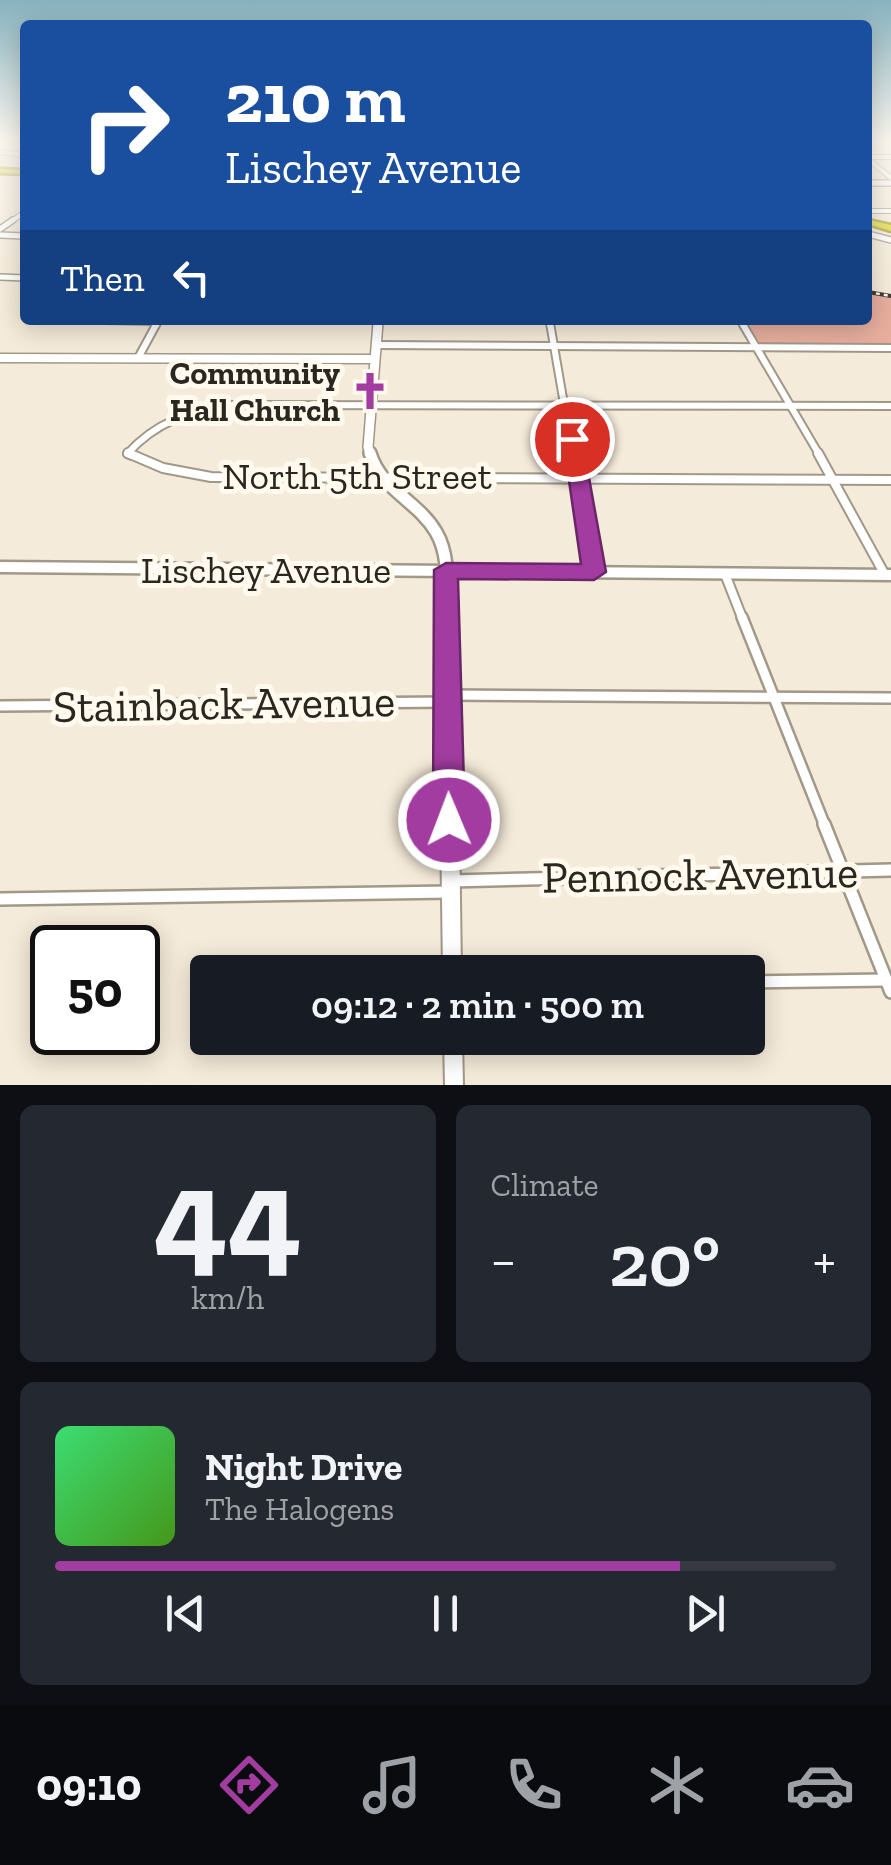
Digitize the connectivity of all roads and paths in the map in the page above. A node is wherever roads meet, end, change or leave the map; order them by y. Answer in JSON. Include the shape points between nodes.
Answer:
{"nodes":[{"id":1,"x":20,"y":216,"type":"edge"},
{"id":2,"x":0,"y":232,"type":"edge"},
{"id":3,"x":157,"y":325,"type":"edge"},
{"id":4,"x":378,"y":325,"type":"edge"},
{"id":5,"x":550,"y":325,"type":"edge"},
{"id":6,"x":743,"y":325,"type":"edge"},
{"id":7,"x":376,"y":345,"type":"junction"},
{"id":8,"x":555,"y":346,"type":"junction"},
{"id":9,"x":757,"y":346,"type":"junction"},
{"id":10,"x":891,"y":348,"type":"edge"},
{"id":11,"x":0,"y":358,"type":"edge"},
{"id":12,"x":138,"y":358,"type":"junction"},
{"id":13,"x":375,"y":360,"type":"junction"},
{"id":14,"x":372,"y":402,"type":"junction"},
{"id":15,"x":566,"y":404,"type":"junction"},
{"id":16,"x":792,"y":405,"type":"junction"},
{"id":17,"x":891,"y":406,"type":"edge"},
{"id":18,"x":378,"y":475,"type":"junction"},
{"id":19,"x":580,"y":478,"type":"junction"},
{"id":20,"x":832,"y":480,"type":"junction"},
{"id":21,"x":891,"y":480,"type":"edge"},
{"id":22,"x":0,"y":567,"type":"edge"},
{"id":23,"x":446,"y":570,"type":"junction"},
{"id":24,"x":594,"y":572,"type":"junction"},
{"id":25,"x":726,"y":574,"type":"junction"},
{"id":26,"x":888,"y":575,"type":"edge"},
{"id":27,"x":447,"y":698,"type":"junction"},
{"id":28,"x":774,"y":698,"type":"junction"},
{"id":29,"x":891,"y":698,"type":"edge"},
{"id":30,"x":0,"y":706,"type":"edge"},
{"id":31,"x":843,"y":870,"type":"junction"},
{"id":32,"x":891,"y":870,"type":"edge"},
{"id":33,"x":450,"y":886,"type":"junction"},
{"id":34,"x":0,"y":899,"type":"edge"},
{"id":35,"x":452,"y":955,"type":"edge"},
{"id":36,"x":765,"y":982,"type":"edge"},
{"id":37,"x":889,"y":986,"type":"edge"},
{"id":38,"x":453,"y":1055,"type":"edge"},
{"id":39,"x":454,"y":1085,"type":"edge"}],
"edges":[{"from":1,"to":2,"type":"street"},
{"from":3,"to":12,"type":"street"},
{"from":4,"to":7,"type":"main road"},
{"from":5,"to":8,"type":"street"},
{"from":6,"to":9,"type":"street"},
{"from":7,"to":8,"type":"street"},
{"from":7,"to":13,"type":"main road"},
{"from":8,"to":9,"type":"street"},
{"from":8,"to":15,"type":"street"},
{"from":9,"to":10,"type":"street"},
{"from":9,"to":16,"type":"street"},
{"from":11,"to":12,"type":"street"},
{"from":12,"to":13,"type":"street"},
{"from":13,"to":14,"type":"main road"},
{"from":14,"to":15,"type":"street"},
{"from":14,"to":18,"type":"main road","via":[[368,447]]},
{"from":14,"to":18,"type":"street","name":"North 5th Street","via":[[198,410],[148,429],[128,454],[211,477]]},
{"from":15,"to":16,"type":"street"},
{"from":15,"to":19,"type":"street"},
{"from":16,"to":17,"type":"street"},
{"from":16,"to":20,"type":"street"},
{"from":18,"to":19,"type":"street","name":"North 5th Street"},
{"from":18,"to":23,"type":"main road","via":[[434,528]]},
{"from":19,"to":20,"type":"street","name":"North 5th Street"},
{"from":19,"to":24,"type":"street"},
{"from":20,"to":21,"type":"street","name":"North 5th Street"},
{"from":20,"to":26,"type":"street"},
{"from":22,"to":23,"type":"street","name":"Lischey Avenue"},
{"from":23,"to":24,"type":"street","name":"Lischey Avenue"},
{"from":23,"to":27,"type":"main road"},
{"from":24,"to":25,"type":"street","name":"Lischey Avenue"},
{"from":25,"to":26,"type":"street","name":"Lischey Avenue"},
{"from":25,"to":28,"type":"street"},
{"from":27,"to":28,"type":"street","name":"Stainback Avenue"},
{"from":27,"to":30,"type":"street","name":"Stainback Avenue"},
{"from":27,"to":33,"type":"main road"},
{"from":28,"to":29,"type":"street","name":"Stainback Avenue"},
{"from":28,"to":31,"type":"street"},
{"from":31,"to":32,"type":"street","name":"Pennock Avenue"},
{"from":31,"to":33,"type":"street","name":"Pennock Avenue"},
{"from":31,"to":37,"type":"street"},
{"from":33,"to":34,"type":"street","name":"Pennock Avenue"},
{"from":33,"to":35,"type":"main road"},
{"from":36,"to":37,"type":"street"},
{"from":38,"to":39,"type":"main road"}]}
